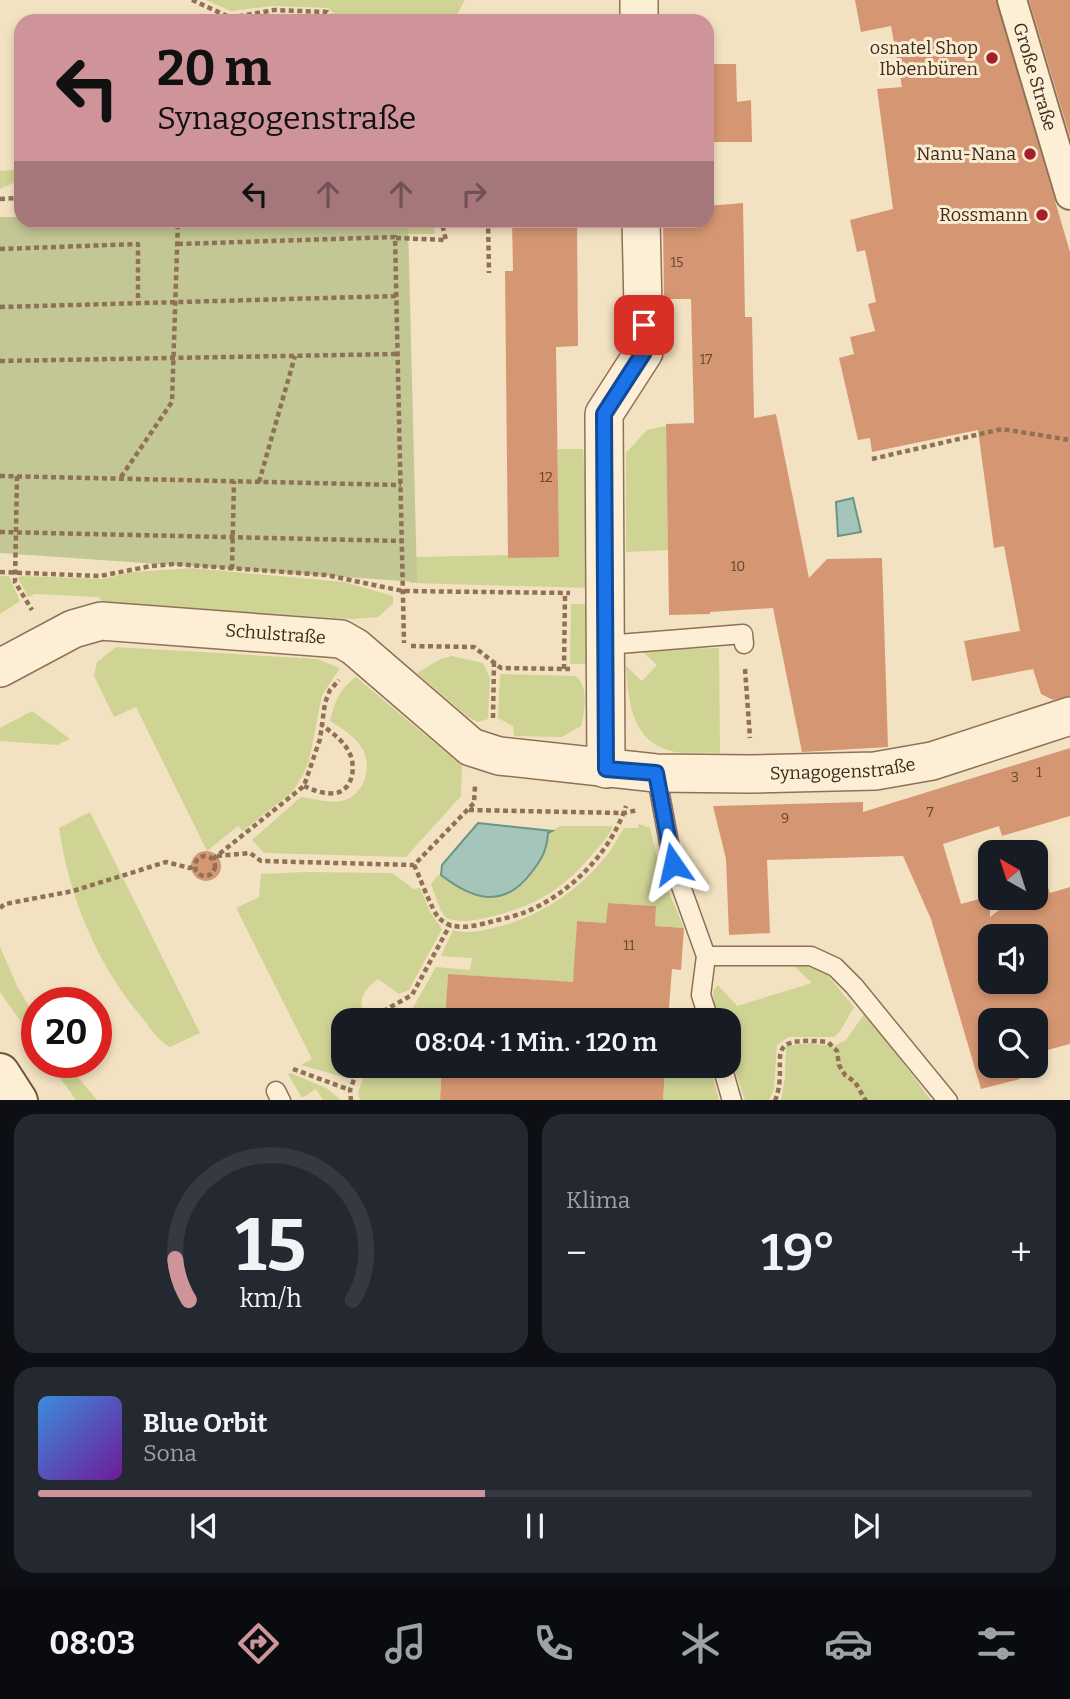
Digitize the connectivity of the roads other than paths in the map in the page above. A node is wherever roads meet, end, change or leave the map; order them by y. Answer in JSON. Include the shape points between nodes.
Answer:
{"nodes":[{"id":1,"x":1012,"y":0,"type":"edge"},
{"id":2,"x":1070,"y":195,"type":"edge"},
{"id":3,"x":641,"y":228,"type":"edge"},
{"id":4,"x":744,"y":644,"type":"road end"},
{"id":5,"x":606,"y":658,"type":"junction"},
{"id":6,"x":0,"y":668,"type":"edge"},
{"id":7,"x":1070,"y":716,"type":"edge"},
{"id":8,"x":640,"y":779,"type":"junction"},
{"id":9,"x":706,"y":956,"type":"junction"},
{"id":10,"x":705,"y":1008,"type":"edge"},
{"id":11,"x":0,"y":1073,"type":"edge"},
{"id":12,"x":725,"y":1078,"type":"edge"},
{"id":13,"x":17,"y":1100,"type":"edge"},
{"id":14,"x":732,"y":1100,"type":"edge"},
{"id":15,"x":947,"y":1100,"type":"edge"}],
"edges":[{"from":1,"to":2,"type":"street","name":"Große Straße"},
{"from":3,"to":5,"type":"street","via":[[644,352],[604,414]]},
{"from":4,"to":5,"type":"lane","via":[[743,634]]},
{"from":5,"to":8,"type":"street"},
{"from":6,"to":8,"type":"street","name":"Schulstraße","via":[[72,629],[101,621],[341,639],[477,750]]},
{"from":7,"to":8,"type":"street","name":"Synagogenstraße","via":[[932,761],[875,771]]},
{"from":8,"to":9,"type":"lane"},
{"from":9,"to":10,"type":"lane","via":[[701,995]]},
{"from":9,"to":15,"type":"lane","via":[[811,956],[835,967]]},
{"from":11,"to":13,"type":"main road"},
{"from":12,"to":14,"type":"lane"}]}
